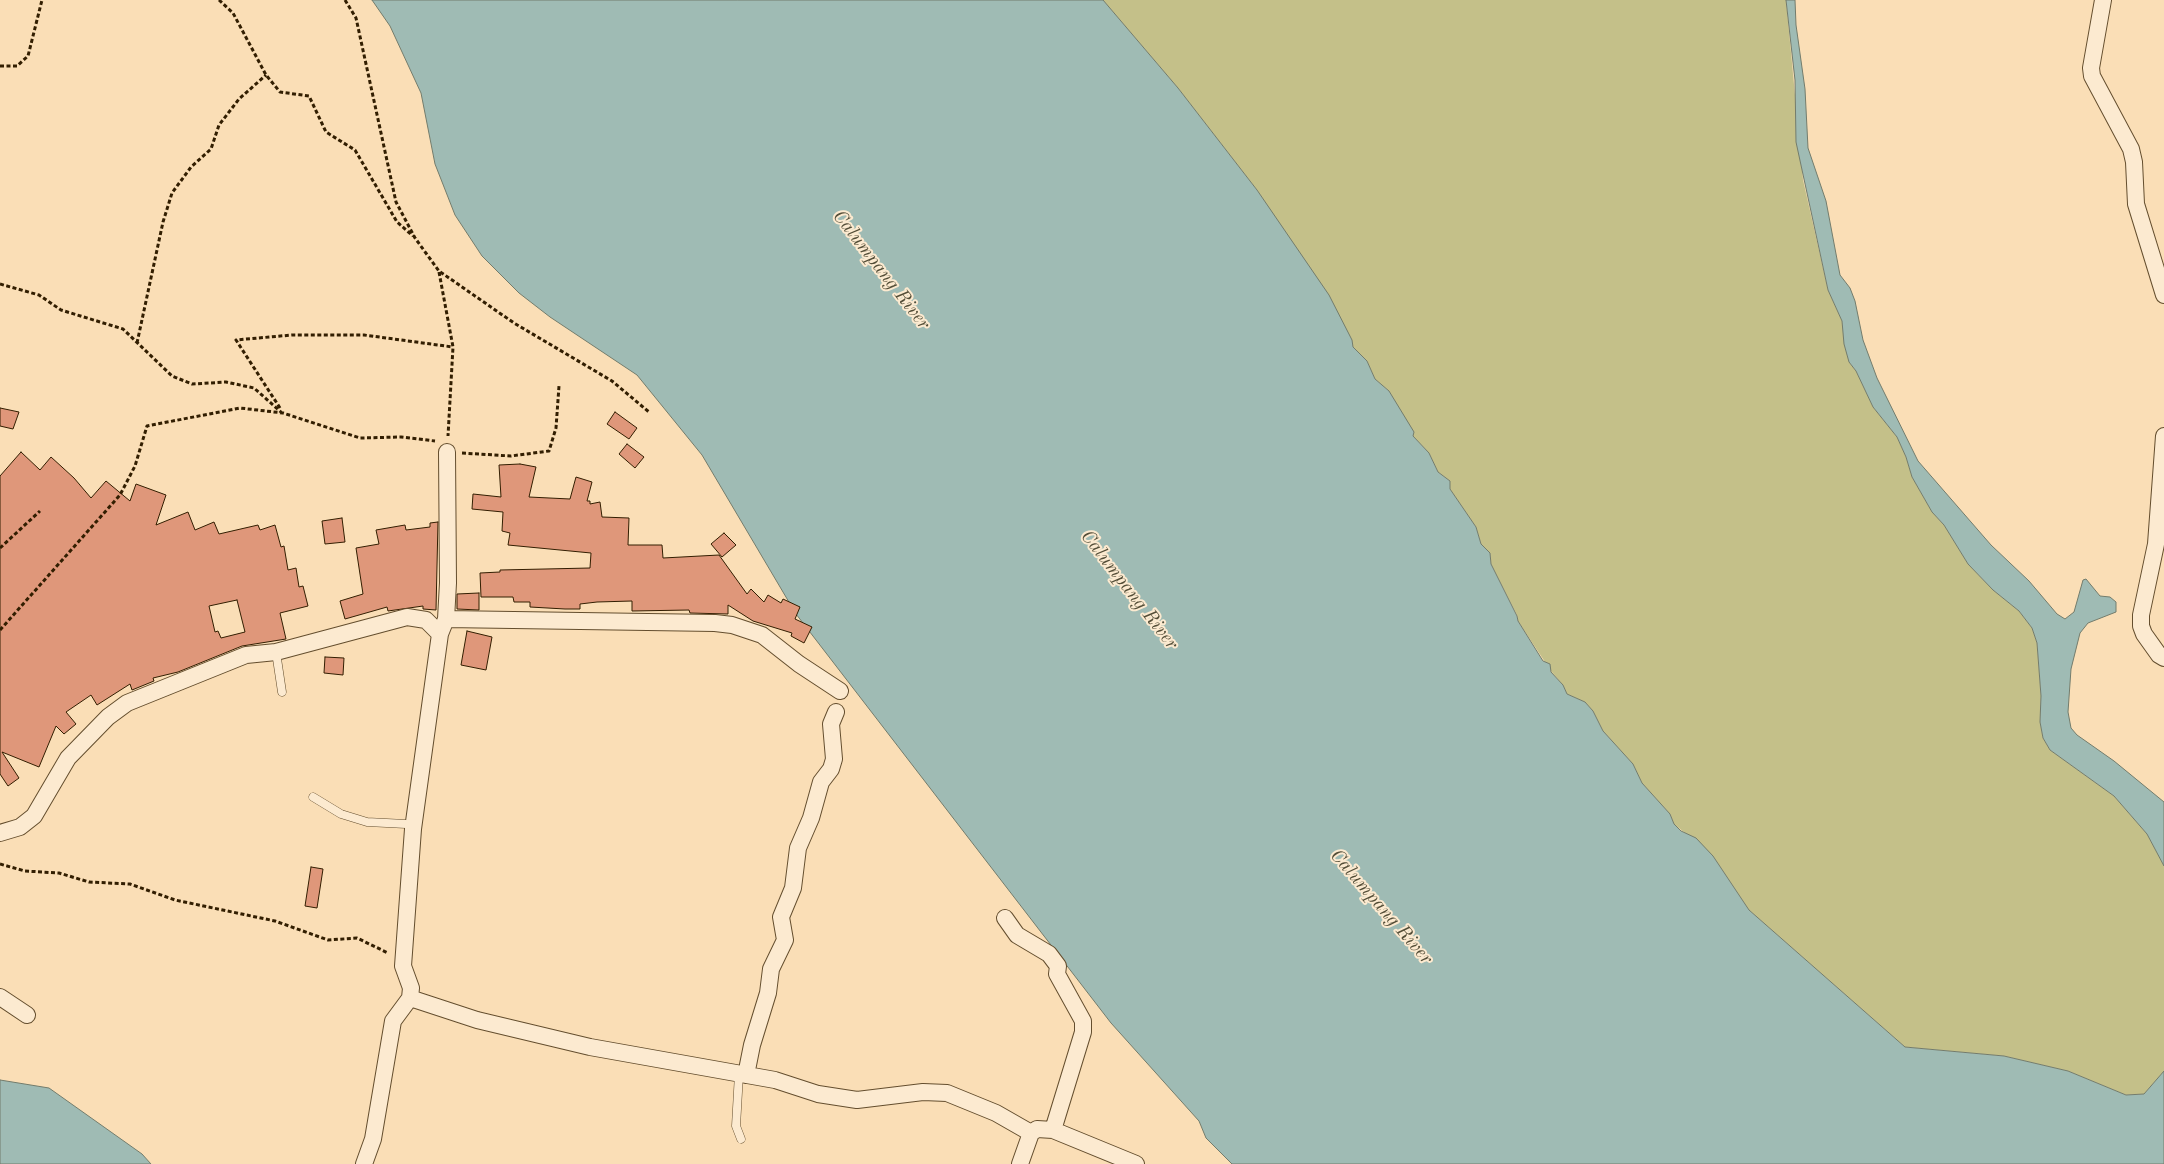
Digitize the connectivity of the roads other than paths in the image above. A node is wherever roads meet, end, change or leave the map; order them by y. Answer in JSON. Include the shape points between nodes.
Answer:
{"nodes":[{"id":1,"x":2103,"y":0,"type":"edge"},
{"id":2,"x":2164,"y":295,"type":"edge"},
{"id":3,"x":2164,"y":436,"type":"edge"},
{"id":4,"x":447,"y":452,"type":"road end"},
{"id":5,"x":443,"y":627,"type":"junction"},
{"id":6,"x":276,"y":652,"type":"junction"},
{"id":7,"x":2164,"y":658,"type":"edge"},
{"id":8,"x":840,"y":691,"type":"dead end"},
{"id":9,"x":282,"y":692,"type":"dead end"},
{"id":10,"x":836,"y":712,"type":"dead end"},
{"id":11,"x":314,"y":797,"type":"dead end"},
{"id":12,"x":413,"y":829,"type":"junction"},
{"id":13,"x":0,"y":833,"type":"edge"},
{"id":14,"x":1005,"y":918,"type":"dead end"},
{"id":15,"x":0,"y":997,"type":"edge"},
{"id":16,"x":410,"y":998,"type":"junction"},
{"id":17,"x":27,"y":1015,"type":"dead end"},
{"id":18,"x":743,"y":1074,"type":"junction"},
{"id":19,"x":1053,"y":1130,"type":"junction"},
{"id":20,"x":1031,"y":1133,"type":"junction"},
{"id":21,"x":741,"y":1139,"type":"dead end"},
{"id":22,"x":364,"y":1164,"type":"edge"},
{"id":23,"x":1020,"y":1164,"type":"edge"},
{"id":24,"x":1136,"y":1164,"type":"edge"}],
"edges":[{"from":1,"to":2,"type":"street","via":[[2092,76],[2131,149],[2136,204]]},
{"from":3,"to":7,"type":"street","via":[[2156,544],[2140,615],[2144,634]]},
{"from":4,"to":5,"type":"street","via":[[448,574]]},
{"from":5,"to":6,"type":"street","via":[[407,617]]},
{"from":5,"to":8,"type":"street","via":[[705,622],[732,625],[762,635]]},
{"from":5,"to":12,"type":"street"},
{"from":6,"to":9,"type":"lane"},
{"from":6,"to":13,"type":"street","via":[[246,654],[127,703],[108,717],[68,758],[34,816],[20,827]]},
{"from":10,"to":18,"type":"street","via":[[831,724],[834,759],[821,782],[798,848],[793,888],[781,917],[785,940],[771,969],[768,993]]},
{"from":11,"to":12,"type":"lane","via":[[341,814],[367,822],[406,824]]},
{"from":12,"to":16,"type":"street","via":[[404,966],[411,988]]},
{"from":14,"to":19,"type":"street","via":[[1017,935],[1048,954],[1058,966],[1057,974],[1083,1020],[1083,1032]]},
{"from":15,"to":17,"type":"street"},
{"from":16,"to":18,"type":"street","via":[[477,1020],[590,1047]]},
{"from":16,"to":22,"type":"street","via":[[393,1020],[373,1139]]},
{"from":18,"to":20,"type":"street","via":[[818,1094],[857,1100],[923,1092],[947,1094],[996,1113]]},
{"from":18,"to":21,"type":"lane","via":[[736,1126]]},
{"from":19,"to":20,"type":"street","via":[[1037,1129]]},
{"from":19,"to":24,"type":"street"},
{"from":20,"to":23,"type":"street"}]}
